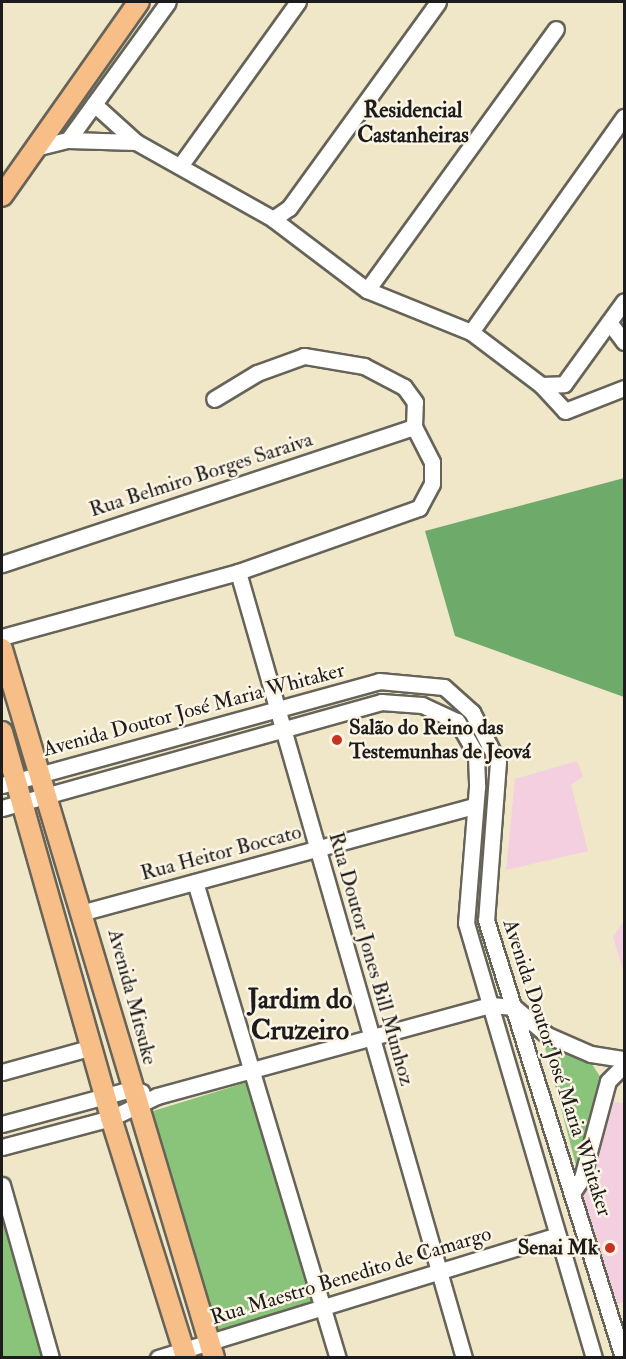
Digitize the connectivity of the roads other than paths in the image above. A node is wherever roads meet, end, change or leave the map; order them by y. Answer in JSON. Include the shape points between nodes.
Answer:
{"nodes":[{"id":1,"x":139,"y":2,"type":"edge"},
{"id":2,"x":168,"y":2,"type":"edge"},
{"id":3,"x":298,"y":2,"type":"edge"},
{"id":4,"x":438,"y":2,"type":"edge"},
{"id":5,"x":556,"y":29,"type":"dead end"},
{"id":6,"x":94,"y":104,"type":"junction"},
{"id":7,"x":624,"y":117,"type":"edge"},
{"id":8,"x":68,"y":140,"type":"junction"},
{"id":9,"x":136,"y":142,"type":"junction"},
{"id":10,"x":39,"y":147,"type":"junction"},
{"id":11,"x":180,"y":166,"type":"junction"},
{"id":12,"x":2,"y":196,"type":"edge"},
{"id":13,"x":273,"y":219,"type":"junction"},
{"id":14,"x":367,"y":290,"type":"junction"},
{"id":15,"x":624,"y":301,"type":"edge"},
{"id":16,"x":609,"y":322,"type":"junction"},
{"id":17,"x":471,"y":332,"type":"junction"},
{"id":18,"x":624,"y":342,"type":"edge"},
{"id":19,"x":542,"y":385,"type":"junction"},
{"id":20,"x":624,"y":388,"type":"edge"},
{"id":21,"x":214,"y":399,"type":"dead end"},
{"id":22,"x":414,"y":427,"type":"junction"},
{"id":23,"x":2,"y":564,"type":"edge"},
{"id":24,"x":238,"y":572,"type":"junction"},
{"id":25,"x":2,"y":637,"type":"edge"},
{"id":26,"x":2,"y":649,"type":"edge"},
{"id":27,"x":277,"y":708,"type":"junction"},
{"id":28,"x":284,"y":731,"type":"junction"},
{"id":29,"x":2,"y":732,"type":"edge"},
{"id":30,"x":37,"y":775,"type":"junction"},
{"id":31,"x":8,"y":783,"type":"edge"},
{"id":32,"x":44,"y":795,"type":"junction"},
{"id":33,"x":21,"y":802,"type":"junction"},
{"id":34,"x":475,"y":806,"type":"junction"},
{"id":35,"x":2,"y":808,"type":"edge"},
{"id":36,"x":317,"y":849,"type":"junction"},
{"id":37,"x":195,"y":882,"type":"junction"},
{"id":38,"x":84,"y":912,"type":"junction"},
{"id":39,"x":490,"y":1005,"type":"junction"},
{"id":40,"x":514,"y":1007,"type":"junction"},
{"id":41,"x":371,"y":1037,"type":"junction"},
{"id":42,"x":93,"y":1047,"type":"junction"},
{"id":43,"x":591,"y":1054,"type":"junction"},
{"id":44,"x":624,"y":1059,"type":"edge"},
{"id":45,"x":624,"y":1065,"type":"edge"},
{"id":46,"x":252,"y":1071,"type":"junction"},
{"id":47,"x":2,"y":1072,"type":"edge"},
{"id":48,"x":608,"y":1081,"type":"junction"},
{"id":49,"x":132,"y":1089,"type":"junction"},
{"id":50,"x":106,"y":1096,"type":"junction"},
{"id":51,"x":157,"y":1096,"type":"junction"},
{"id":52,"x":138,"y":1109,"type":"junction"},
{"id":53,"x":111,"y":1118,"type":"junction"},
{"id":54,"x":2,"y":1124,"type":"edge"},
{"id":55,"x":2,"y":1147,"type":"edge"},
{"id":56,"x":2,"y":1185,"type":"edge"},
{"id":57,"x":574,"y":1190,"type":"junction"},
{"id":58,"x":558,"y":1235,"type":"junction"},
{"id":59,"x":439,"y":1271,"type":"junction"},
{"id":60,"x":322,"y":1307,"type":"junction"},
{"id":61,"x":211,"y":1350,"type":"edge"},
{"id":62,"x":185,"y":1353,"type":"edge"},
{"id":63,"x":51,"y":1358,"type":"edge"},
{"id":64,"x":158,"y":1358,"type":"edge"},
{"id":65,"x":338,"y":1358,"type":"edge"},
{"id":66,"x":464,"y":1358,"type":"edge"},
{"id":67,"x":594,"y":1358,"type":"edge"},
{"id":68,"x":623,"y":1358,"type":"edge"}],
"edges":[{"from":1,"to":10,"type":"main road"},
{"from":2,"to":6,"type":"street"},
{"from":3,"to":11,"type":"street"},
{"from":4,"to":13,"type":"street","via":[[290,208]]},
{"from":5,"to":14,"type":"street"},
{"from":6,"to":8,"type":"street"},
{"from":6,"to":9,"type":"street"},
{"from":7,"to":17,"type":"street"},
{"from":8,"to":9,"type":"street","via":[[104,145]]},
{"from":8,"to":10,"type":"street"},
{"from":9,"to":11,"type":"street"},
{"from":10,"to":12,"type":"main road"},
{"from":11,"to":13,"type":"street"},
{"from":13,"to":14,"type":"street"},
{"from":14,"to":17,"type":"street"},
{"from":15,"to":16,"type":"street"},
{"from":16,"to":18,"type":"street"},
{"from":16,"to":19,"type":"street","via":[[564,384]]},
{"from":17,"to":19,"type":"street"},
{"from":19,"to":20,"type":"street","via":[[565,411]]},
{"from":21,"to":22,"type":"street","via":[[257,373],[304,356],[364,366],[404,387],[415,402]]},
{"from":22,"to":23,"type":"street","name":"Rua Belmiro Borges Saraiva"},
{"from":22,"to":24,"type":"street","via":[[432,462],[432,484],[419,508]]},
{"from":24,"to":25,"type":"street"},
{"from":24,"to":27,"type":"street","name":"Rua Doutor Jones Bill Munhoz"},
{"from":26,"to":30,"type":"main road","name":"Avenida Mitsuke"},
{"from":27,"to":28,"type":"street","name":"Rua Doutor Jones Bill Munhoz"},
{"from":27,"to":30,"type":"street","name":"Avenida Doutor José Maria Whitaker"},
{"from":27,"to":40,"type":"street","name":"Avenida Doutor José Maria Whitaker","via":[[380,681],[444,687],[472,712],[498,762],[486,920]]},
{"from":28,"to":32,"type":"street","name":"Avenida Doutor José Maria Whitaker"},
{"from":28,"to":34,"type":"street","name":"Avenida Doutor José Maria Whitaker","via":[[381,702],[422,705],[457,721],[476,754]]},
{"from":28,"to":36,"type":"street","name":"Rua Doutor Jones Bill Munhoz"},
{"from":29,"to":31,"type":"main road"},
{"from":30,"to":31,"type":"street","name":"Avenida Doutor José Maria Whitaker"},
{"from":30,"to":32,"type":"main road","name":"Avenida Mitsuke"},
{"from":31,"to":33,"type":"main road"},
{"from":32,"to":33,"type":"street","name":"Avenida Doutor José Maria Whitaker"},
{"from":32,"to":38,"type":"main road","name":"Avenida Mitsuke"},
{"from":33,"to":35,"type":"street","name":"Avenida Doutor José Maria Whitaker"},
{"from":33,"to":42,"type":"main road"},
{"from":34,"to":36,"type":"street","name":"Rua Heitor Boccato"},
{"from":34,"to":39,"type":"street","name":"Avenida Doutor José Maria Whitaker","via":[[466,923]]},
{"from":36,"to":37,"type":"street","name":"Rua Heitor Boccato"},
{"from":36,"to":41,"type":"street","name":"Rua Doutor Jones Bill Munhoz"},
{"from":37,"to":38,"type":"street","name":"Rua Heitor Boccato"},
{"from":37,"to":46,"type":"street"},
{"from":38,"to":49,"type":"main road","name":"Avenida Mitsuke"},
{"from":39,"to":40,"type":"street"},
{"from":39,"to":41,"type":"street"},
{"from":39,"to":58,"type":"street","name":"Avenida Doutor José Maria Whitaker"},
{"from":40,"to":43,"type":"street","via":[[547,1035]]},
{"from":40,"to":57,"type":"street","name":"Avenida Doutor José Maria Whitaker"},
{"from":41,"to":46,"type":"street"},
{"from":41,"to":59,"type":"street","name":"Rua Doutor Jones Bill Munhoz"},
{"from":42,"to":47,"type":"street"},
{"from":42,"to":50,"type":"main road"},
{"from":43,"to":44,"type":"street"},
{"from":43,"to":48,"type":"street"},
{"from":45,"to":48,"type":"street"},
{"from":46,"to":51,"type":"street"},
{"from":46,"to":60,"type":"street"},
{"from":48,"to":57,"type":"street","via":[[582,1178]]},
{"from":49,"to":50,"type":"street"},
{"from":49,"to":51,"type":"street"},
{"from":49,"to":52,"type":"main road","name":"Avenida Mitsuke"},
{"from":50,"to":53,"type":"main road"},
{"from":50,"to":54,"type":"street"},
{"from":51,"to":52,"type":"street"},
{"from":52,"to":53,"type":"street"},
{"from":52,"to":61,"type":"main road","name":"Avenida Mitsuke"},
{"from":53,"to":55,"type":"street"},
{"from":53,"to":62,"type":"main road"},
{"from":56,"to":63,"type":"street"},
{"from":57,"to":68,"type":"street","name":"Avenida Doutor José Maria Whitaker"},
{"from":58,"to":59,"type":"street","name":"Rua Maestro Benedito de Camargo"},
{"from":58,"to":67,"type":"street","name":"Avenida Doutor José Maria Whitaker"},
{"from":59,"to":60,"type":"street","name":"Rua Maestro Benedito de Camargo"},
{"from":59,"to":66,"type":"street","name":"Rua Doutor Jones Bill Munhoz"},
{"from":60,"to":61,"type":"street","name":"Rua Maestro Benedito de Camargo"},
{"from":60,"to":65,"type":"street"},
{"from":61,"to":62,"type":"street","name":"Rua Maestro Benedito de Camargo"},
{"from":62,"to":64,"type":"street","name":"Rua Maestro Benedito de Camargo"}]}
